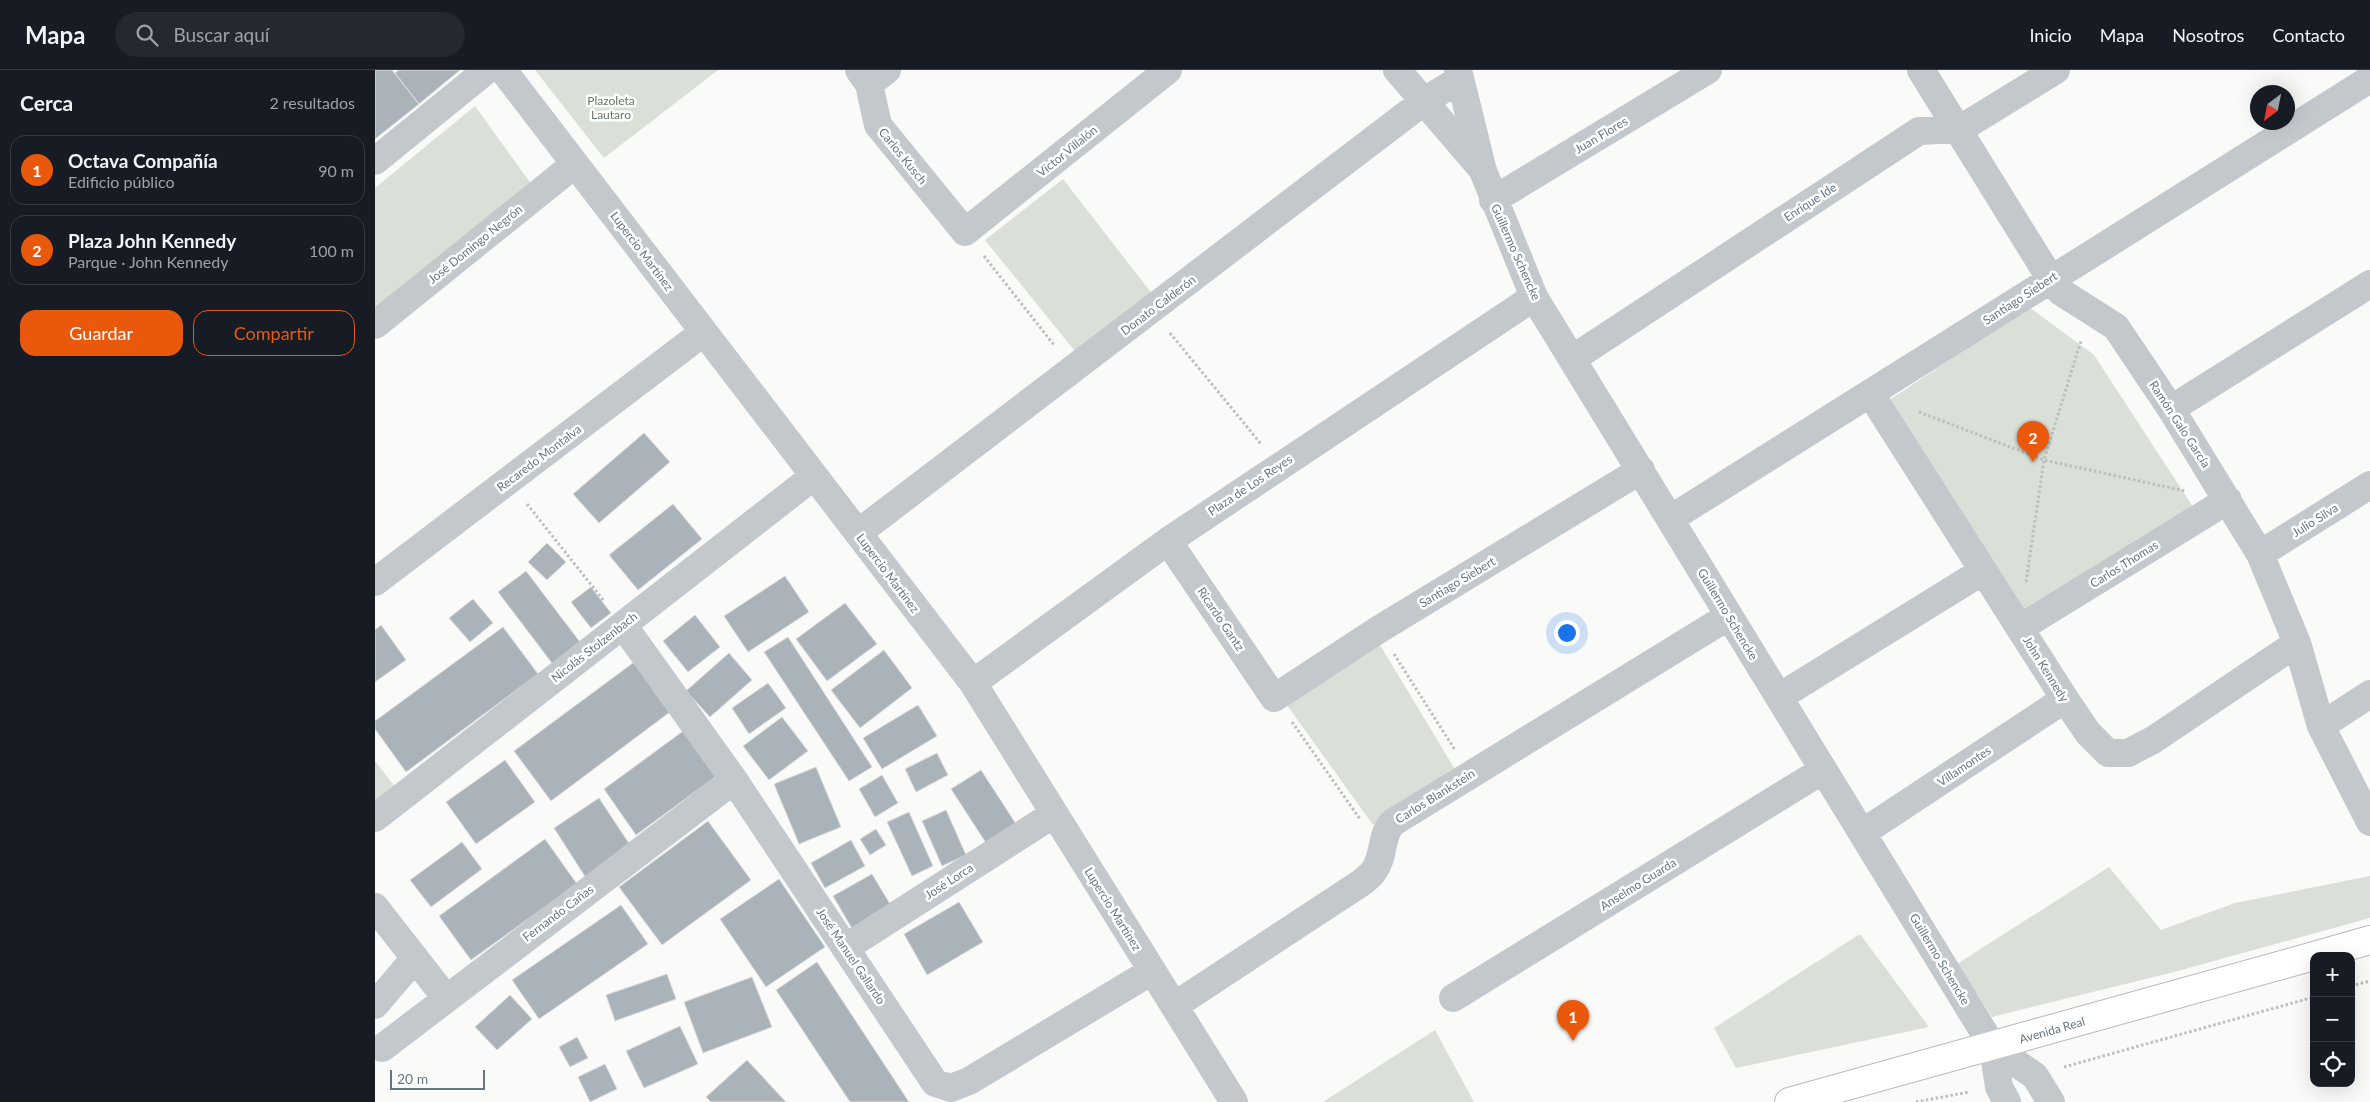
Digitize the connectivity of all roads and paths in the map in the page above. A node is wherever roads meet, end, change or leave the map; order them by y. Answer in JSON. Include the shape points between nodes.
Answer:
{"nodes":[{"id":1,"x":487,"y":70,"type":"edge"},
{"id":2,"x":503,"y":70,"type":"edge"},
{"id":3,"x":1168,"y":70,"type":"edge"},
{"id":4,"x":1397,"y":70,"type":"edge"},
{"id":5,"x":1708,"y":70,"type":"edge"},
{"id":6,"x":1921,"y":70,"type":"edge"},
{"id":7,"x":2057,"y":70,"type":"edge"},
{"id":8,"x":871,"y":74,"type":"edge"},
{"id":9,"x":1459,"y":74,"type":"edge"},
{"id":10,"x":2370,"y":79,"type":"edge"},
{"id":11,"x":1423,"y":102,"type":"junction"},
{"id":12,"x":1960,"y":129,"type":"junction"},
{"id":13,"x":375,"y":161,"type":"edge"},
{"id":14,"x":575,"y":164,"type":"junction"},
{"id":15,"x":1483,"y":172,"type":"junction"},
{"id":16,"x":1493,"y":200,"type":"junction"},
{"id":17,"x":965,"y":232,"type":"junction"},
{"id":18,"x":2050,"y":278,"type":"junction"},
{"id":19,"x":2370,"y":284,"type":"edge"},
{"id":20,"x":1534,"y":297,"type":"junction"},
{"id":21,"x":1151,"y":310,"type":"junction"},
{"id":22,"x":2091,"y":310,"type":"junction"},
{"id":23,"x":375,"y":325,"type":"edge"},
{"id":24,"x":704,"y":332,"type":"junction"},
{"id":25,"x":1573,"y":358,"type":"junction"},
{"id":26,"x":1073,"y":369,"type":"junction"},
{"id":27,"x":1870,"y":394,"type":"junction"},
{"id":28,"x":2171,"y":408,"type":"junction"},
{"id":29,"x":1916,"y":411,"type":"dead end"},
{"id":30,"x":2044,"y":460,"type":"junction"},
{"id":31,"x":1279,"y":466,"type":"junction"},
{"id":32,"x":1641,"y":470,"type":"junction"},
{"id":33,"x":814,"y":476,"type":"junction"},
{"id":34,"x":509,"y":481,"type":"junction"},
{"id":35,"x":2370,"y":485,"type":"edge"},
{"id":36,"x":2228,"y":500,"type":"junction"},
{"id":37,"x":1670,"y":518,"type":"junction"},
{"id":38,"x":857,"y":533,"type":"junction"},
{"id":39,"x":1167,"y":542,"type":"junction"},
{"id":40,"x":2260,"y":554,"type":"junction"},
{"id":41,"x":1983,"y":571,"type":"junction"},
{"id":42,"x":375,"y":582,"type":"edge"},
{"id":43,"x":1729,"y":616,"type":"junction"},
{"id":44,"x":623,"y":625,"type":"junction"},
{"id":45,"x":2020,"y":628,"type":"junction"},
{"id":46,"x":1378,"y":630,"type":"junction"},
{"id":47,"x":2297,"y":643,"type":"junction"},
{"id":48,"x":973,"y":683,"type":"junction"},
{"id":49,"x":2370,"y":694,"type":"edge"},
{"id":50,"x":1779,"y":697,"type":"junction"},
{"id":51,"x":1274,"y":698,"type":"junction"},
{"id":52,"x":2065,"y":699,"type":"junction"},
{"id":53,"x":2321,"y":726,"type":"junction"},
{"id":54,"x":1823,"y":770,"type":"junction"},
{"id":55,"x":1470,"y":774,"type":"junction"},
{"id":56,"x":734,"y":780,"type":"junction"},
{"id":57,"x":1053,"y":814,"type":"junction"},
{"id":58,"x":375,"y":818,"type":"edge"},
{"id":59,"x":2370,"y":822,"type":"edge"},
{"id":60,"x":1862,"y":833,"type":"junction"},
{"id":61,"x":1382,"y":850,"type":"junction"},
{"id":62,"x":375,"y":907,"type":"edge"},
{"id":63,"x":2370,"y":940,"type":"edge"},
{"id":64,"x":845,"y":948,"type":"junction"},
{"id":65,"x":2328,"y":952,"type":"edge"},
{"id":66,"x":2310,"y":957,"type":"edge"},
{"id":67,"x":415,"y":958,"type":"junction"},
{"id":68,"x":1152,"y":971,"type":"junction"},
{"id":69,"x":2370,"y":980,"type":"edge"},
{"id":70,"x":2355,"y":985,"type":"edge"},
{"id":71,"x":2311,"y":997,"type":"edge"},
{"id":72,"x":446,"y":998,"type":"junction"},
{"id":73,"x":1453,"y":998,"type":"dead end"},
{"id":74,"x":375,"y":1005,"type":"edge"},
{"id":75,"x":1174,"y":1006,"type":"junction"},
{"id":76,"x":1993,"y":1046,"type":"junction"},
{"id":77,"x":382,"y":1048,"type":"dead end"},
{"id":78,"x":2035,"y":1076,"type":"junction"},
{"id":79,"x":1952,"y":1094,"type":"dead end"},
{"id":80,"x":1234,"y":1102,"type":"edge"},
{"id":81,"x":1789,"y":1102,"type":"edge"},
{"id":82,"x":1916,"y":1102,"type":"edge"},
{"id":83,"x":2007,"y":1102,"type":"edge"},
{"id":84,"x":2051,"y":1102,"type":"edge"}],
"edges":[{"from":1,"to":13,"type":"street"},
{"from":2,"to":14,"type":"street","name":"Lupercio Martínez"},
{"from":3,"to":17,"type":"street","name":"Víctor Villalón"},
{"from":4,"to":11,"type":"street","name":"Guillermo Schencke"},
{"from":5,"to":16,"type":"street","name":"Juan Flores"},
{"from":6,"to":12,"type":"street","name":"Ramón Galo García"},
{"from":7,"to":12,"type":"street","name":"Enrique Ide"},
{"from":8,"to":17,"type":"street","name":"Carlos Kusch","via":[[878,126]]},
{"from":9,"to":11,"type":"street","name":"Donato Calderón"},
{"from":9,"to":15,"type":"street","name":"Guillermo Schencke"},
{"from":10,"to":18,"type":"street","name":"Santiago Siebert"},
{"from":11,"to":15,"type":"street","name":"Guillermo Schencke"},
{"from":11,"to":21,"type":"street","name":"Donato Calderón"},
{"from":12,"to":18,"type":"street","name":"Ramón Galo García"},
{"from":12,"to":25,"type":"street","name":"Enrique Ide","via":[[1919,131]]},
{"from":14,"to":23,"type":"street","name":"José Domingo Negrón"},
{"from":14,"to":24,"type":"street","name":"Lupercio Martínez"},
{"from":15,"to":16,"type":"street","name":"Guillermo Schencke"},
{"from":16,"to":20,"type":"street","name":"Guillermo Schencke"},
{"from":17,"to":26,"type":"path"},
{"from":18,"to":22,"type":"street","name":"Ramón Galo García","via":[[2061,292]]},
{"from":18,"to":27,"type":"street","name":"Santiago Siebert"},
{"from":19,"to":28,"type":"street"},
{"from":20,"to":25,"type":"street","name":"Guillermo Schencke"},
{"from":20,"to":31,"type":"street","name":"Plaza de Los Reyes"},
{"from":21,"to":26,"type":"street","name":"Donato Calderón"},
{"from":21,"to":31,"type":"path"},
{"from":22,"to":28,"type":"street","name":"Ramón Galo García","via":[[2115,327]]},
{"from":22,"to":30,"type":"path"},
{"from":24,"to":33,"type":"street","name":"Lupercio Martínez"},
{"from":24,"to":34,"type":"street","name":"Recaredo Montalva"},
{"from":25,"to":32,"type":"street","name":"Guillermo Schencke"},
{"from":26,"to":38,"type":"street","name":"Donato Calderón"},
{"from":27,"to":37,"type":"street","name":"Santiago Siebert"},
{"from":27,"to":41,"type":"street","name":"John Kennedy"},
{"from":28,"to":36,"type":"street","name":"Ramón Galo García"},
{"from":29,"to":30,"type":"path"},
{"from":30,"to":36,"type":"path"},
{"from":30,"to":45,"type":"path"},
{"from":31,"to":39,"type":"street","name":"Plaza de Los Reyes"},
{"from":32,"to":37,"type":"street","name":"Guillermo Schencke"},
{"from":32,"to":46,"type":"street","name":"Santiago Siebert"},
{"from":33,"to":38,"type":"street","name":"Lupercio Martínez"},
{"from":33,"to":44,"type":"street","name":"Nicolás Stolzenbach"},
{"from":34,"to":42,"type":"street","name":"Recaredo Montalva"},
{"from":34,"to":44,"type":"path"},
{"from":35,"to":40,"type":"street","name":"Julio Silva"},
{"from":36,"to":40,"type":"street","name":"Ramón Galo García"},
{"from":36,"to":45,"type":"street","name":"Carlos Thomas"},
{"from":37,"to":43,"type":"street","name":"Guillermo Schencke"},
{"from":38,"to":48,"type":"street","name":"Lupercio Martínez"},
{"from":39,"to":48,"type":"street","name":"Plaza de Los Reyes"},
{"from":39,"to":51,"type":"street","name":"Ricardo Gantz"},
{"from":40,"to":47,"type":"street","name":"Ramón Galo García"},
{"from":41,"to":45,"type":"street","name":"John Kennedy"},
{"from":41,"to":50,"type":"street"},
{"from":43,"to":50,"type":"street","name":"Guillermo Schencke"},
{"from":43,"to":55,"type":"street","name":"Carlos Blankstein"},
{"from":44,"to":56,"type":"street","name":"José Manuel Gallardo"},
{"from":44,"to":58,"type":"street","name":"Nicolás Stolzenbach"},
{"from":45,"to":52,"type":"street","name":"John Kennedy"},
{"from":46,"to":51,"type":"street","name":"Santiago Siebert"},
{"from":46,"to":55,"type":"path"},
{"from":47,"to":52,"type":"street","name":"John Kennedy","via":[[2153,740],[2128,753],[2108,753],[2088,733]]},
{"from":47,"to":53,"type":"street","name":"Ramón Galo García"},
{"from":48,"to":57,"type":"street","name":"Lupercio Martínez"},
{"from":49,"to":53,"type":"street"},
{"from":50,"to":54,"type":"street","name":"Guillermo Schencke"},
{"from":51,"to":61,"type":"path"},
{"from":52,"to":60,"type":"street","name":"Villamontes"},
{"from":53,"to":59,"type":"street","name":"Ramón Galo García"},
{"from":54,"to":60,"type":"street","name":"Guillermo Schencke"},
{"from":54,"to":73,"type":"street","name":"Anselmo Guarda"},
{"from":55,"to":61,"type":"street","name":"Carlos Blankstein","via":[[1392,823],[1383,837]]},
{"from":56,"to":64,"type":"street","name":"José Manuel Gallardo"},
{"from":56,"to":72,"type":"street","name":"Fernando Cañas"},
{"from":57,"to":64,"type":"street","name":"José Lorca"},
{"from":57,"to":68,"type":"street","name":"Lupercio Martínez"},
{"from":60,"to":76,"type":"street","name":"Guillermo Schencke"},
{"from":61,"to":75,"type":"street","name":"Carlos Blankstein","via":[[1374,871],[1361,883]]},
{"from":62,"to":67,"type":"street"},
{"from":63,"to":65,"type":"main road","name":"Avenida Real"},
{"from":64,"to":68,"type":"street","name":"José Manuel Gallardo","via":[[935,1083],[951,1088],[969,1081]]},
{"from":66,"to":76,"type":"main road","name":"Avenida Real"},
{"from":67,"to":72,"type":"street"},
{"from":67,"to":74,"type":"street"},
{"from":68,"to":75,"type":"street","name":"Lupercio Martínez"},
{"from":69,"to":70,"type":"path"},
{"from":71,"to":78,"type":"path"},
{"from":72,"to":77,"type":"street","name":"Fernando Cañas"},
{"from":75,"to":80,"type":"street","name":"Lupercio Martínez"},
{"from":76,"to":78,"type":"street"},
{"from":76,"to":81,"type":"main road","name":"Avenida Real"},
{"from":76,"to":83,"type":"street","via":[[1999,1087]]},
{"from":78,"to":84,"type":"street"},
{"from":79,"to":82,"type":"path"}]}
